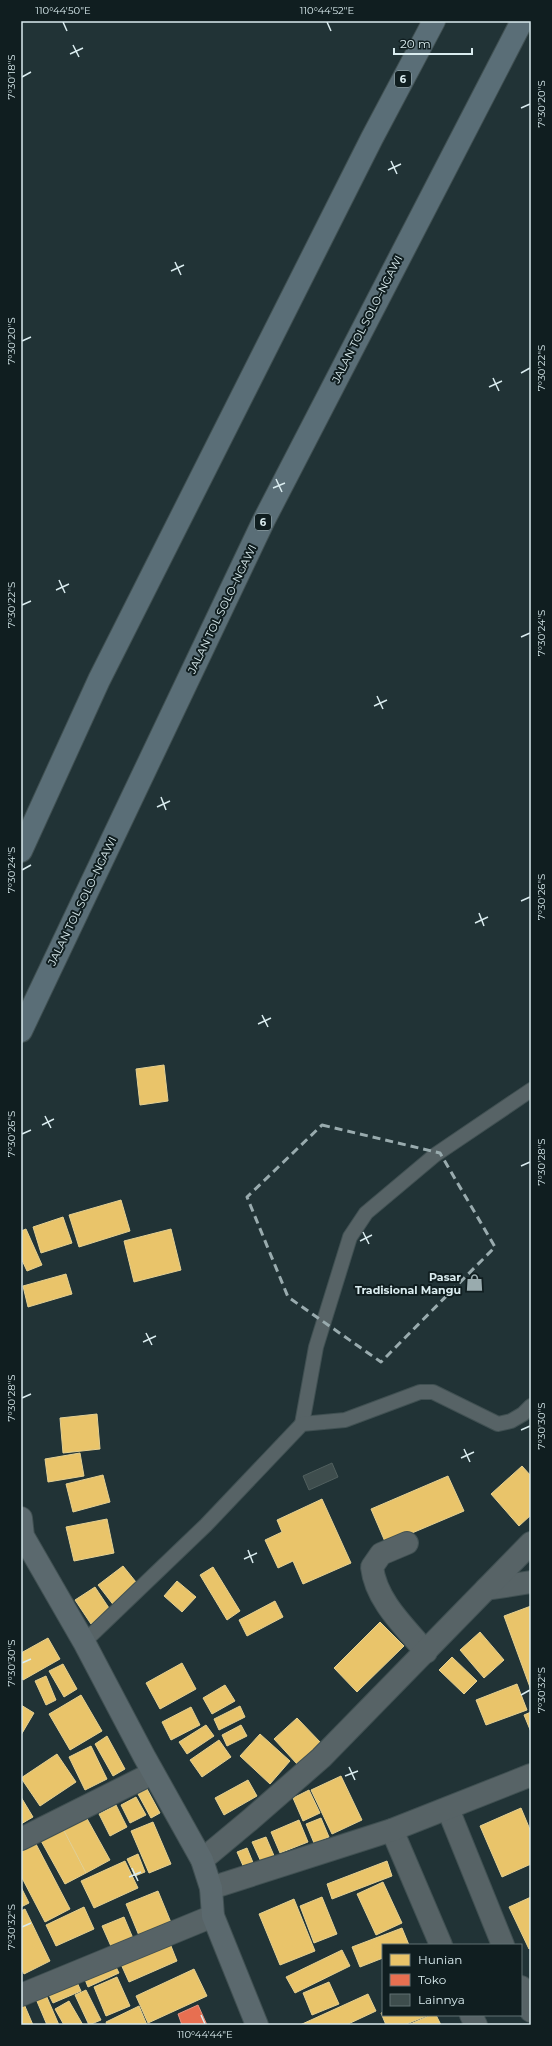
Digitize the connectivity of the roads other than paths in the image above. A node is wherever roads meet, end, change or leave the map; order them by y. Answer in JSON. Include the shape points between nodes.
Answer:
{"nodes":[{"id":1,"x":424,"y":21,"type":"edge"},
{"id":2,"x":434,"y":21,"type":"edge"},
{"id":3,"x":522,"y":21,"type":"edge"},
{"id":4,"x":372,"y":138,"type":"junction"},
{"id":5,"x":21,"y":852,"type":"edge"},
{"id":6,"x":21,"y":1031,"type":"edge"},
{"id":7,"x":531,"y":1090,"type":"edge"},
{"id":8,"x":531,"y":1406,"type":"edge"},
{"id":9,"x":302,"y":1424,"type":"junction"},
{"id":10,"x":21,"y":1518,"type":"edge"},
{"id":11,"x":407,"y":1543,"type":"dead end"},
{"id":12,"x":531,"y":1543,"type":"edge"},
{"id":13,"x":531,"y":1582,"type":"edge"},
{"id":14,"x":486,"y":1589,"type":"junction"},
{"id":15,"x":84,"y":1642,"type":"junction"},
{"id":16,"x":426,"y":1652,"type":"junction"},
{"id":17,"x":153,"y":1773,"type":"junction"},
{"id":18,"x":531,"y":1775,"type":"edge"},
{"id":19,"x":448,"y":1809,"type":"junction"},
{"id":20,"x":392,"y":1830,"type":"junction"},
{"id":21,"x":21,"y":1839,"type":"edge"},
{"id":22,"x":202,"y":1860,"type":"junction"},
{"id":23,"x":211,"y":1888,"type":"junction"},
{"id":24,"x":213,"y":1916,"type":"junction"},
{"id":25,"x":441,"y":1944,"type":"edge"},
{"id":26,"x":504,"y":1944,"type":"edge"},
{"id":27,"x":522,"y":1989,"type":"edge"},
{"id":28,"x":21,"y":1995,"type":"edge"},
{"id":29,"x":531,"y":2011,"type":"edge"},
{"id":30,"x":257,"y":2025,"type":"edge"}],
"edges":[{"from":1,"to":4,"type":"highway"},
{"from":2,"to":4,"type":"highway","number":"6"},
{"from":3,"to":6,"type":"highway","name":"JALAN TOL SOLO–NGAWI","number":"6","via":[[264,520]]},
{"from":4,"to":5,"type":"highway","number":"6","via":[[100,680]]},
{"from":7,"to":9,"type":"lane","via":[[435,1155],[366,1213],[350,1237],[316,1347]]},
{"from":8,"to":9,"type":"lane","via":[[511,1421],[498,1424],[433,1392],[420,1392],[345,1420]]},
{"from":9,"to":15,"type":"lane","via":[[206,1525]]},
{"from":10,"to":15,"type":"main road","via":[[23,1536]]},
{"from":11,"to":16,"type":"street","via":[[381,1554],[372,1567],[374,1581],[389,1608]]},
{"from":12,"to":14,"type":"street"},
{"from":13,"to":14,"type":"street"},
{"from":14,"to":16,"type":"street"},
{"from":15,"to":17,"type":"main road"},
{"from":16,"to":22,"type":"street","via":[[321,1758]]},
{"from":17,"to":21,"type":"street"},
{"from":17,"to":22,"type":"main road"},
{"from":18,"to":19,"type":"street"},
{"from":19,"to":20,"type":"street"},
{"from":19,"to":26,"type":"street"},
{"from":20,"to":23,"type":"street"},
{"from":20,"to":25,"type":"street"},
{"from":22,"to":23,"type":"main road"},
{"from":23,"to":24,"type":"main road"},
{"from":24,"to":28,"type":"street"},
{"from":24,"to":30,"type":"main road"},
{"from":27,"to":29,"type":"street"}]}
